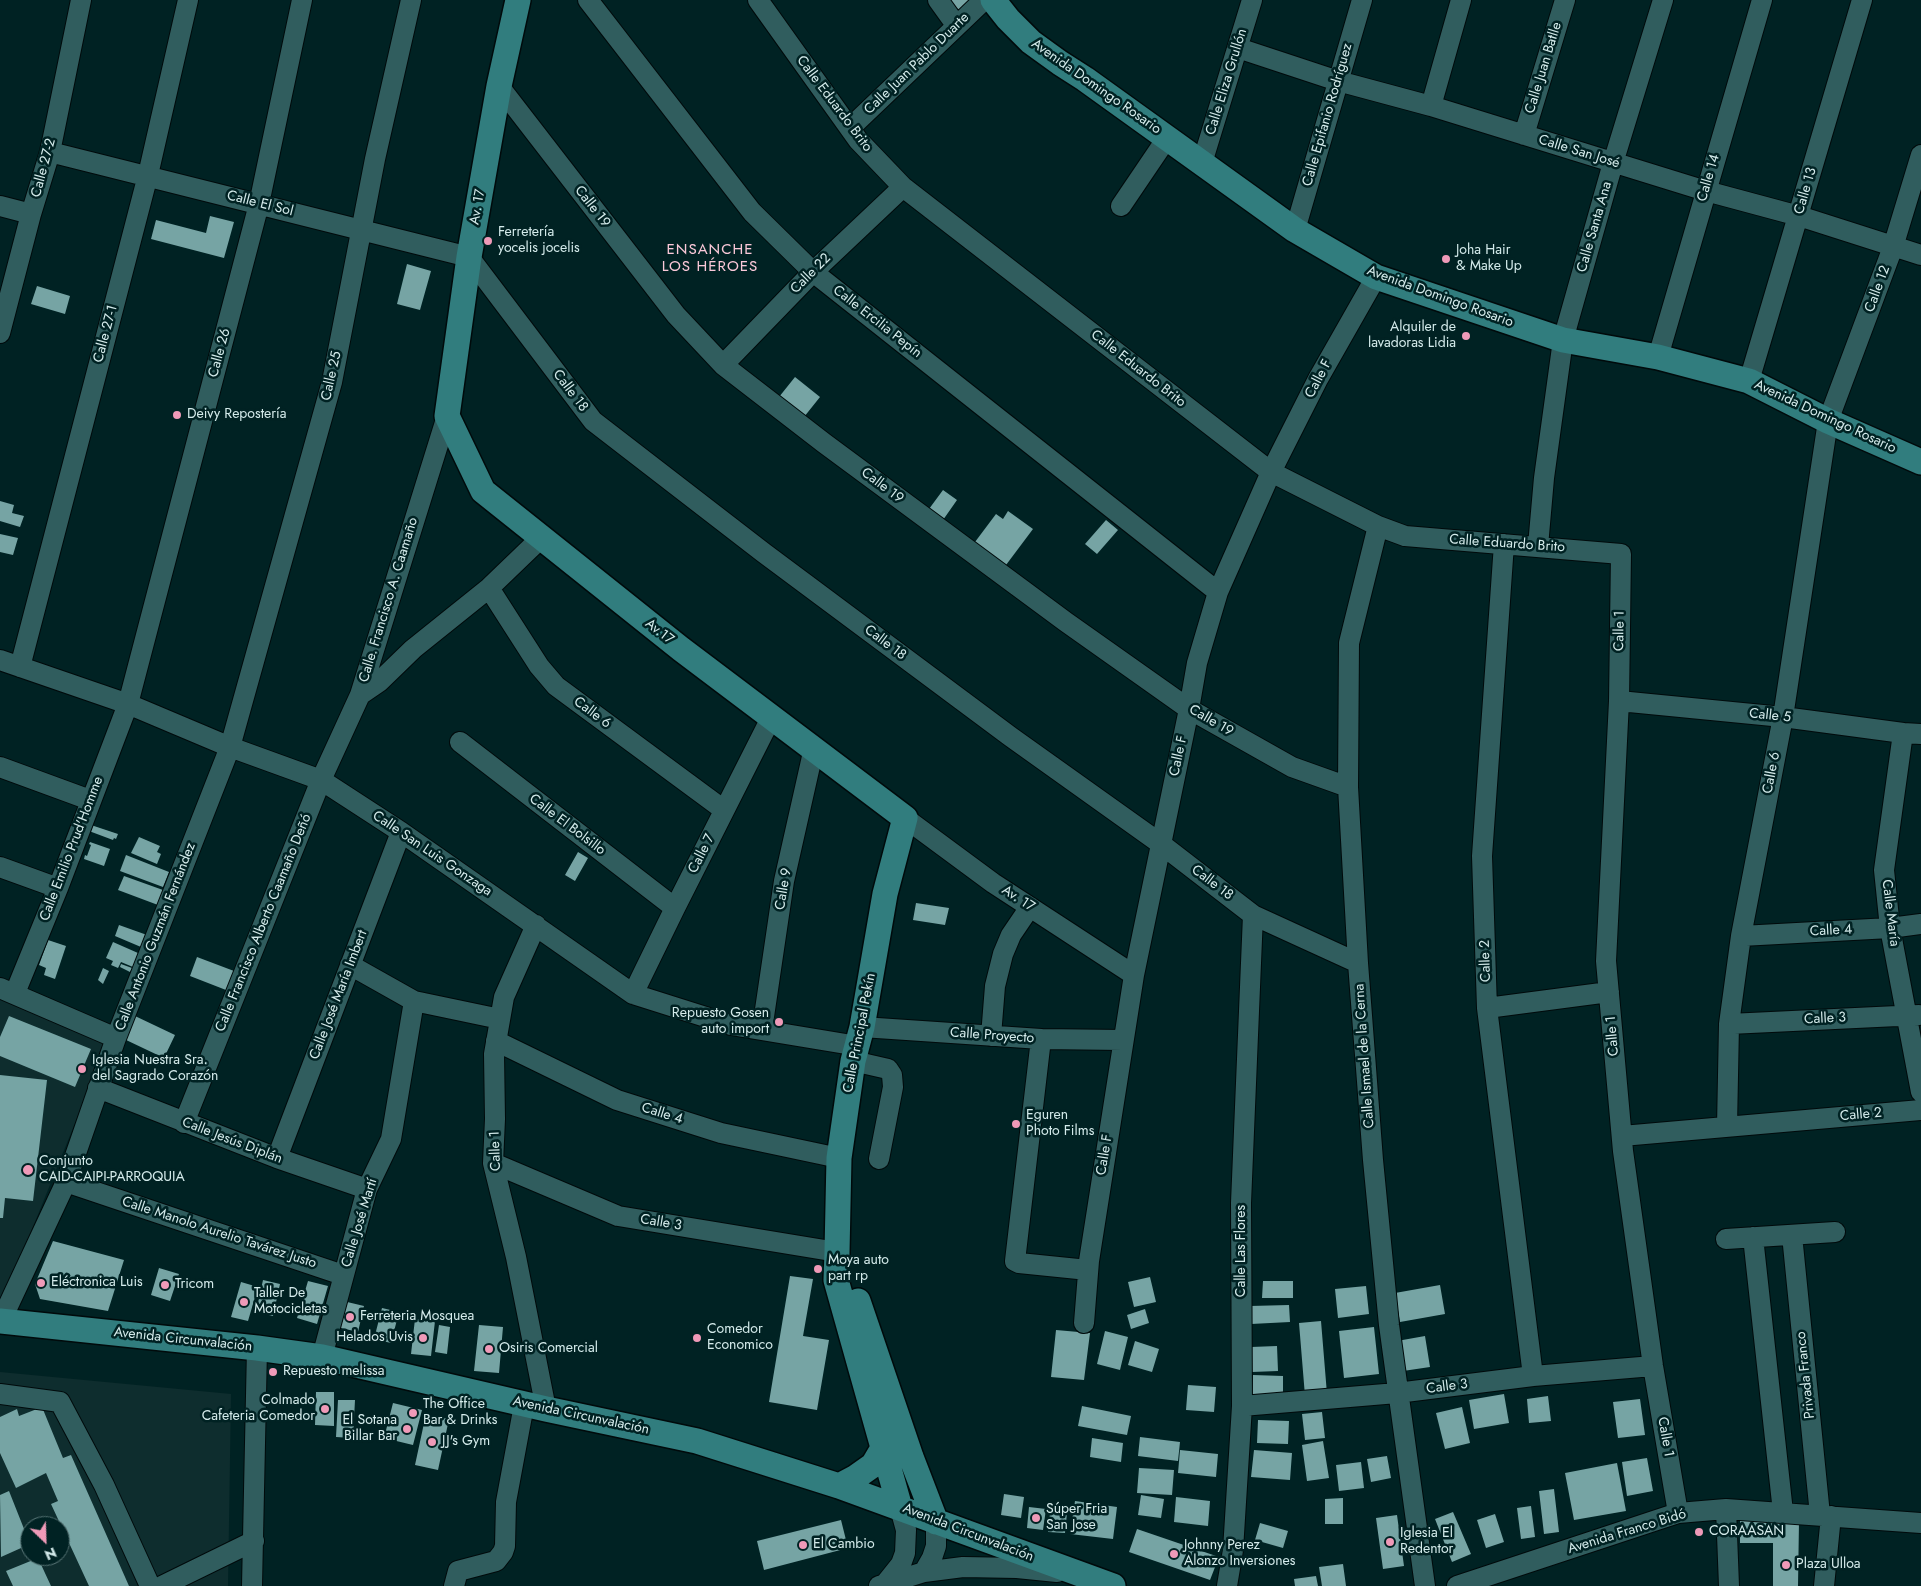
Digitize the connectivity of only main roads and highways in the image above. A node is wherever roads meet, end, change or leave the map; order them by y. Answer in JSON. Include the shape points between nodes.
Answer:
{"nodes":[{"id":1,"x":518,"y":0,"type":"edge"},
{"id":2,"x":993,"y":0,"type":"edge"},
{"id":3,"x":447,"y":416,"type":"joint"},
{"id":4,"x":1921,"y":462,"type":"edge"},
{"id":5,"x":905,"y":818,"type":"joint"},
{"id":6,"x":837,"y":1252,"type":"junction"},
{"id":7,"x":1,"y":1321,"type":"edge"},
{"id":8,"x":883,"y":1448,"type":"junction"},
{"id":9,"x":839,"y":1486,"type":"junction"},
{"id":10,"x":900,"y":1508,"type":"junction"},
{"id":11,"x":936,"y":1522,"type":"junction"},
{"id":12,"x":1113,"y":1586,"type":"edge"}],
"edges":[{"from":1,"to":3,"type":"main road","name":"Av. 17","via":[[469,257]]},
{"from":2,"to":4,"type":"main road","name":"Avenida Domingo Rosario","via":[[1031,42],[1295,230],[1376,277],[1563,340],[1658,357],[1749,381],[1828,421]]},
{"from":3,"to":5,"type":"main road","name":"Av.17","via":[[483,491],[681,649]]},
{"from":5,"to":6,"type":"main road","name":"Calle Principal Pekín","via":[[885,894],[839,1158]]},
{"from":6,"to":8,"type":"main road","name":"Calle Principal Pekín","via":[[836,1280]]},
{"from":6,"to":11,"type":"main road","name":"Calle Principal Pekín","via":[[851,1279]]},
{"from":7,"to":9,"type":"main road","name":"Avenida Circunvalación","via":[[322,1358],[697,1441]]},
{"from":8,"to":9,"type":"main road","via":[[873,1464]]},
{"from":8,"to":10,"type":"main road","name":"Calle Principal Pekín"},
{"from":9,"to":10,"type":"main road","name":"Avenida Circunvalación"},
{"from":10,"to":11,"type":"main road","name":"Avenida Circunvalación"},
{"from":11,"to":12,"type":"main road","name":"Avenida Circunvalación"}]}
